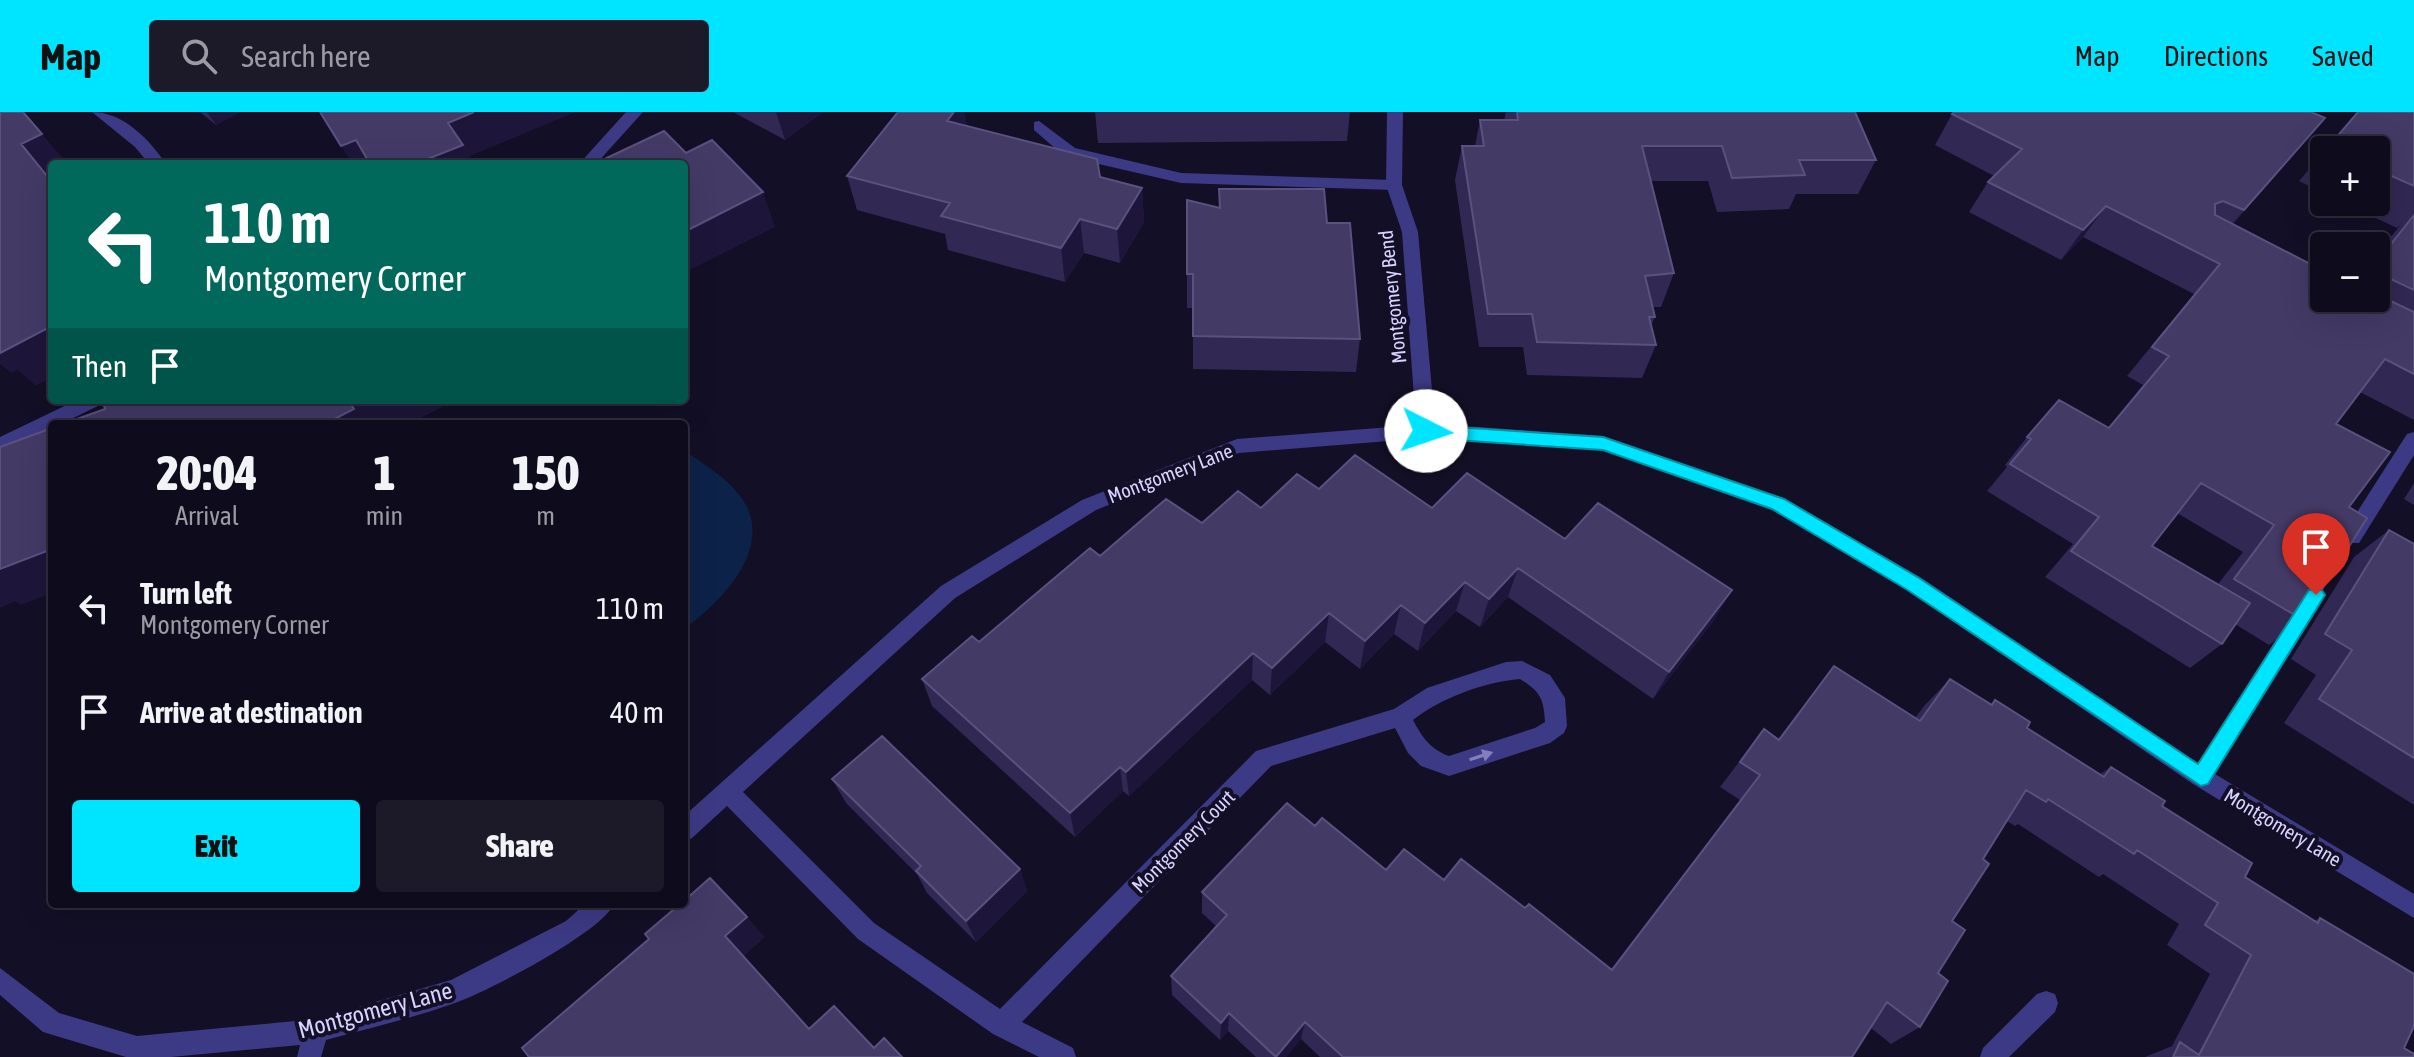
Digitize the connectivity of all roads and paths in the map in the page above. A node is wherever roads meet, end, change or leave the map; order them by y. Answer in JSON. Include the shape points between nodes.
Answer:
{"nodes":[{"id":1,"x":100,"y":112,"type":"edge"},
{"id":2,"x":635,"y":112,"type":"edge"},
{"id":3,"x":1395,"y":112,"type":"edge"},
{"id":4,"x":1039,"y":126,"type":"dead end"},
{"id":5,"x":155,"y":160,"type":"edge"},
{"id":6,"x":591,"y":160,"type":"edge"},
{"id":7,"x":1394,"y":185,"type":"junction"},
{"id":8,"x":86,"y":404,"type":"edge"},
{"id":9,"x":52,"y":420,"type":"edge"},
{"id":10,"x":48,"y":422,"type":"edge"},
{"id":11,"x":1426,"y":431,"type":"junction"},
{"id":12,"x":2414,"y":439,"type":"edge"},
{"id":13,"x":0,"y":445,"type":"edge"},
{"id":14,"x":2337,"y":561,"type":"edge"},
{"id":15,"x":2320,"y":588,"type":"edge"},
{"id":16,"x":1400,"y":717,"type":"junction"},
{"id":17,"x":2201,"y":777,"type":"junction"},
{"id":18,"x":728,"y":792,"type":"junction"},
{"id":19,"x":688,"y":827,"type":"edge"},
{"id":20,"x":2414,"y":907,"type":"edge"},
{"id":21,"x":598,"y":908,"type":"edge"},
{"id":22,"x":0,"y":980,"type":"edge"},
{"id":23,"x":2046,"y":1003,"type":"dead end"},
{"id":24,"x":1002,"y":1025,"type":"junction"},
{"id":25,"x":316,"y":1031,"type":"junction"},
{"id":26,"x":309,"y":1057,"type":"edge"},
{"id":27,"x":1064,"y":1057,"type":"edge"},
{"id":28,"x":1992,"y":1057,"type":"edge"}],
"edges":[{"from":1,"to":5,"type":"street"},
{"from":2,"to":6,"type":"street"},
{"from":3,"to":7,"type":"street","name":"Montgomery Bend"},
{"from":4,"to":7,"type":"street","via":[[1070,152],[1181,178]]},
{"from":7,"to":11,"type":"street","name":"Montgomery Bend","via":[[1410,232]]},
{"from":8,"to":9,"type":"street"},
{"from":10,"to":13,"type":"street"},
{"from":11,"to":17,"type":"street","name":"Montgomery Lane","via":[[1603,443],[1778,504],[1913,583]]},
{"from":11,"to":18,"type":"street","name":"Montgomery Lane","via":[[1237,446],[1089,505],[948,592]]},
{"from":12,"to":14,"type":"street"},
{"from":15,"to":17,"type":"street"},
{"from":16,"to":16,"type":"street","name":"Montgomery Court","one_way":true,"via":[[1423,753],[1449,766],[1542,736],[1556,726],[1557,713],[1543,682],[1522,670],[1427,697]]},
{"from":16,"to":24,"type":"street","name":"Montgomery Court","via":[[1264,758]]},
{"from":17,"to":20,"type":"street","name":"Montgomery Lane"},
{"from":18,"to":19,"type":"street","name":"Montgomery Lane"},
{"from":18,"to":24,"type":"street","via":[[866,931]]},
{"from":21,"to":25,"type":"street","name":"Montgomery Lane","via":[[574,929],[455,991]]},
{"from":22,"to":25,"type":"street","name":"Montgomery Lane","via":[[52,1023],[137,1048]]},
{"from":23,"to":28,"type":"street"},
{"from":24,"to":27,"type":"street"},
{"from":25,"to":26,"type":"street"}]}
